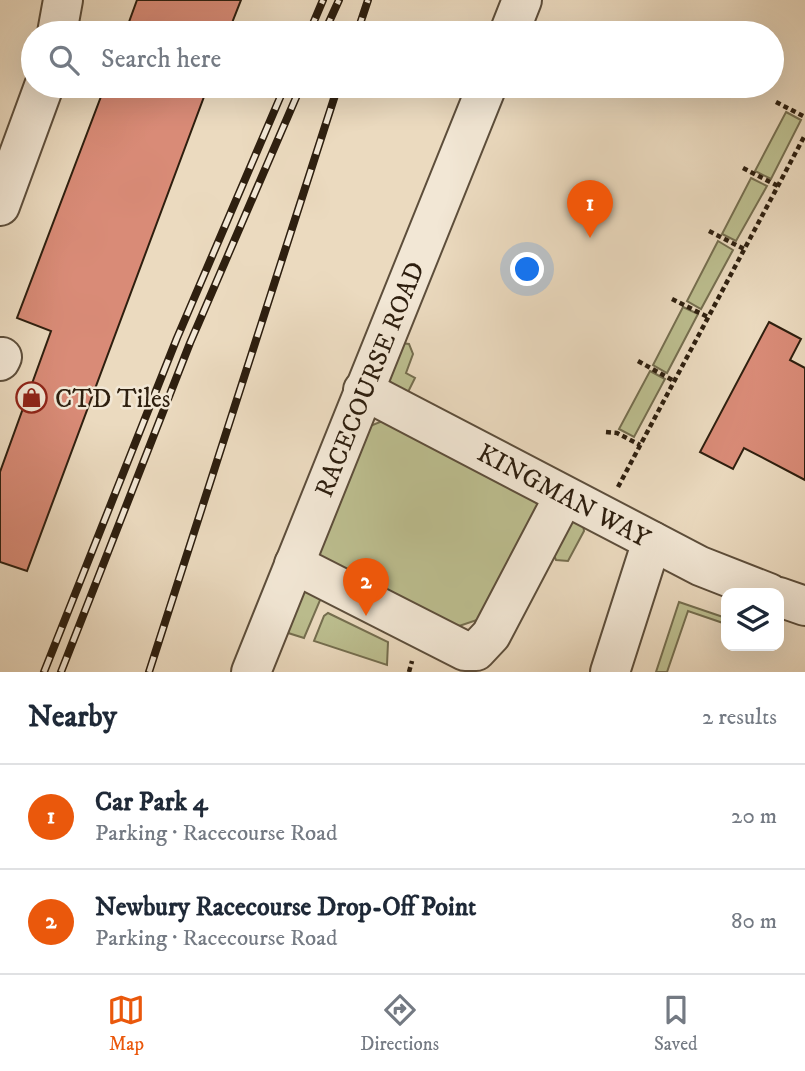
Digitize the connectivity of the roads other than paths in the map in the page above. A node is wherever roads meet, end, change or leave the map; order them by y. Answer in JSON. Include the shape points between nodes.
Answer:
{"nodes":[{"id":1,"x":63,"y":0,"type":"edge"},
{"id":2,"x":522,"y":0,"type":"edge"},
{"id":3,"x":59,"y":21,"type":"edge"},
{"id":4,"x":514,"y":21,"type":"edge"},
{"id":5,"x":40,"y":98,"type":"edge"},
{"id":6,"x":482,"y":98,"type":"edge"},
{"id":7,"x":0,"y":206,"type":"edge"},
{"id":8,"x":363,"y":390,"type":"junction"},
{"id":9,"x":564,"y":496,"type":"junction"},
{"id":10,"x":652,"y":541,"type":"junction"},
{"id":11,"x":294,"y":565,"type":"junction"},
{"id":12,"x":756,"y":588,"type":"edge"},
{"id":13,"x":784,"y":599,"type":"edge"},
{"id":14,"x":805,"y":606,"type":"edge"},
{"id":15,"x":251,"y":672,"type":"edge"},
{"id":16,"x":610,"y":672,"type":"edge"}],
"edges":[{"from":1,"to":3,"type":"street"},
{"from":2,"to":4,"type":"street"},
{"from":5,"to":7,"type":"street"},
{"from":6,"to":8,"type":"street","name":"RACECOURSE ROAD"},
{"from":8,"to":9,"type":"street","name":"KINGMAN WAY"},
{"from":8,"to":11,"type":"street","name":"RACECOURSE ROAD"},
{"from":9,"to":10,"type":"street","name":"KINGMAN WAY"},
{"from":9,"to":11,"type":"street","via":[[491,635],[476,651],[465,651]]},
{"from":10,"to":12,"type":"street","name":"KINGMAN WAY"},
{"from":10,"to":16,"type":"street"},
{"from":11,"to":15,"type":"street","name":"RACECOURSE ROAD"},
{"from":13,"to":14,"type":"street"}]}
